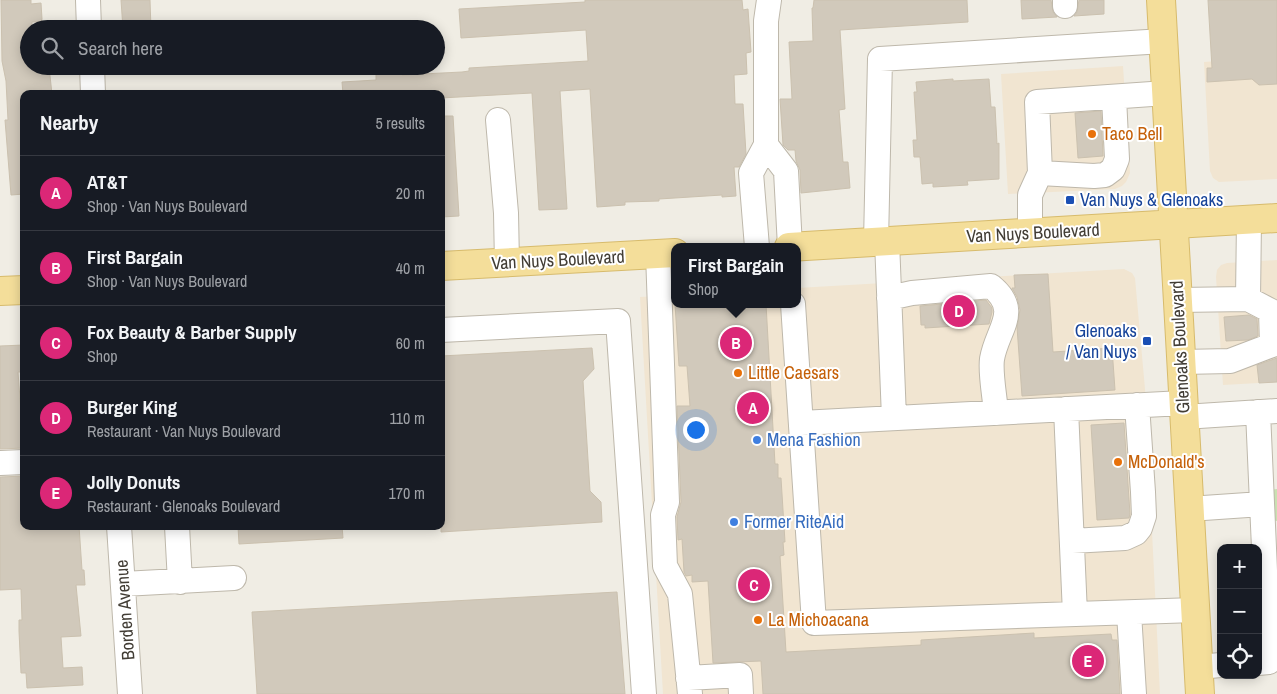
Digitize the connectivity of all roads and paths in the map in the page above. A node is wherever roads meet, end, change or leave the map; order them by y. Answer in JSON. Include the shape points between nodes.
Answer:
{"nodes":[{"id":1,"x":88,"y":0,"type":"edge"},
{"id":2,"x":769,"y":0,"type":"edge"},
{"id":3,"x":1161,"y":0,"type":"edge"},
{"id":4,"x":89,"y":20,"type":"edge"},
{"id":5,"x":1163,"y":41,"type":"junction"},
{"id":6,"x":92,"y":75,"type":"edge"},
{"id":7,"x":93,"y":90,"type":"edge"},
{"id":8,"x":1166,"y":93,"type":"junction"},
{"id":9,"x":1114,"y":97,"type":"junction"},
{"id":10,"x":498,"y":120,"type":"dead end"},
{"id":11,"x":766,"y":145,"type":"junction"},
{"id":12,"x":1040,"y":173,"type":"junction"},
{"id":13,"x":1277,"y":218,"type":"edge"},
{"id":14,"x":1249,"y":220,"type":"junction"},
{"id":15,"x":1174,"y":225,"type":"junction"},
{"id":16,"x":1030,"y":233,"type":"junction"},
{"id":17,"x":882,"y":242,"type":"junction"},
{"id":18,"x":757,"y":243,"type":"edge"},
{"id":19,"x":789,"y":243,"type":"edge"},
{"id":20,"x":801,"y":246,"type":"edge"},
{"id":21,"x":666,"y":254,"type":"edge"},
{"id":22,"x":506,"y":262,"type":"junction"},
{"id":23,"x":445,"y":266,"type":"edge"},
{"id":24,"x":20,"y":290,"type":"edge"},
{"id":25,"x":0,"y":291,"type":"edge"},
{"id":26,"x":889,"y":298,"type":"junction"},
{"id":27,"x":1178,"y":300,"type":"junction"},
{"id":28,"x":1248,"y":300,"type":"junction"},
{"id":29,"x":794,"y":308,"type":"edge"},
{"id":30,"x":445,"y":330,"type":"edge"},
{"id":31,"x":1182,"y":362,"type":"junction"},
{"id":32,"x":1137,"y":405,"type":"junction"},
{"id":33,"x":1066,"y":409,"type":"junction"},
{"id":34,"x":1184,"y":410,"type":"junction"},
{"id":35,"x":1267,"y":412,"type":"edge"},
{"id":36,"x":996,"y":413,"type":"junction"},
{"id":37,"x":894,"y":418,"type":"junction"},
{"id":38,"x":801,"y":423,"type":"junction"},
{"id":39,"x":20,"y":462,"type":"edge"},
{"id":40,"x":0,"y":463,"type":"edge"},
{"id":41,"x":1262,"y":504,"type":"junction"},
{"id":42,"x":1189,"y":509,"type":"junction"},
{"id":43,"x":119,"y":530,"type":"edge"},
{"id":44,"x":177,"y":530,"type":"edge"},
{"id":45,"x":1072,"y":541,"type":"junction"},
{"id":46,"x":234,"y":578,"type":"dead end"},
{"id":47,"x":180,"y":582,"type":"junction"},
{"id":48,"x":123,"y":584,"type":"junction"},
{"id":49,"x":1195,"y":610,"type":"junction"},
{"id":50,"x":1130,"y":612,"type":"junction"},
{"id":51,"x":1075,"y":614,"type":"junction"},
{"id":52,"x":1262,"y":663,"type":"edge"},
{"id":53,"x":1209,"y":666,"type":"edge"},
{"id":54,"x":689,"y":686,"type":"edge"},
{"id":55,"x":130,"y":694,"type":"edge"},
{"id":56,"x":644,"y":694,"type":"edge"},
{"id":57,"x":741,"y":694,"type":"edge"},
{"id":58,"x":1134,"y":694,"type":"edge"},
{"id":59,"x":1200,"y":694,"type":"edge"}],
"edges":[{"from":1,"to":4,"type":"street"},
{"from":2,"to":11,"type":"street","via":[[766,21]]},
{"from":3,"to":5,"type":"main road","name":"Glenoaks Boulevard"},
{"from":5,"to":8,"type":"main road","name":"Glenoaks Boulevard"},
{"from":5,"to":17,"type":"street","via":[[880,59]]},
{"from":6,"to":7,"type":"street"},
{"from":8,"to":9,"type":"street"},
{"from":8,"to":15,"type":"main road","name":"Glenoaks Boulevard"},
{"from":9,"to":12,"type":"street","via":[[1117,159],[1113,169],[1105,175],[1094,176]]},
{"from":9,"to":12,"type":"street","via":[[1037,102]]},
{"from":10,"to":22,"type":"street","via":[[506,214]]},
{"from":11,"to":18,"type":"street","via":[[752,173]]},
{"from":11,"to":19,"type":"street","via":[[786,171]]},
{"from":12,"to":16,"type":"street","via":[[1030,195]]},
{"from":13,"to":14,"type":"main road","name":"Van Nuys Boulevard"},
{"from":14,"to":15,"type":"main road","name":"Van Nuys Boulevard"},
{"from":14,"to":28,"type":"street"},
{"from":15,"to":16,"type":"main road","name":"Van Nuys Boulevard"},
{"from":15,"to":27,"type":"main road","name":"Glenoaks Boulevard"},
{"from":16,"to":17,"type":"main road","name":"Van Nuys Boulevard"},
{"from":17,"to":20,"type":"main road","name":"Van Nuys Boulevard"},
{"from":17,"to":26,"type":"street"},
{"from":21,"to":22,"type":"main road","name":"Van Nuys Boulevard"},
{"from":21,"to":54,"type":"street","via":[[665,566],[680,594]]},
{"from":22,"to":23,"type":"main road","name":"Van Nuys Boulevard"},
{"from":24,"to":25,"type":"main road"},
{"from":26,"to":36,"type":"street","via":[[991,286],[1002,294],[1007,308],[1006,323],[996,342],[992,361]]},
{"from":26,"to":37,"type":"street"},
{"from":27,"to":28,"type":"street"},
{"from":27,"to":31,"type":"main road","name":"Glenoaks Boulevard"},
{"from":28,"to":31,"type":"street","via":[[1271,311],[1272,345],[1230,361]]},
{"from":29,"to":38,"type":"street"},
{"from":30,"to":56,"type":"street","via":[[618,321]]},
{"from":31,"to":34,"type":"main road","name":"Glenoaks Boulevard"},
{"from":32,"to":33,"type":"street"},
{"from":32,"to":34,"type":"street"},
{"from":32,"to":45,"type":"street","via":[[1144,500],[1140,528],[1125,538]]},
{"from":33,"to":36,"type":"street"},
{"from":33,"to":45,"type":"street"},
{"from":34,"to":35,"type":"street"},
{"from":34,"to":42,"type":"main road","name":"Glenoaks Boulevard"},
{"from":35,"to":41,"type":"street"},
{"from":36,"to":37,"type":"street"},
{"from":37,"to":38,"type":"street"},
{"from":38,"to":51,"type":"street","via":[[814,623]]},
{"from":39,"to":40,"type":"street"},
{"from":41,"to":42,"type":"street"},
{"from":41,"to":52,"type":"street","via":[[1269,662]]},
{"from":42,"to":49,"type":"main road","name":"Glenoaks Boulevard"},
{"from":43,"to":48,"type":"street","name":"Borden Avenue"},
{"from":44,"to":47,"type":"street"},
{"from":45,"to":51,"type":"street"},
{"from":46,"to":47,"type":"street"},
{"from":47,"to":48,"type":"street"},
{"from":48,"to":55,"type":"street","name":"Borden Avenue"},
{"from":49,"to":50,"type":"street"},
{"from":49,"to":53,"type":"main road","name":"Glenoaks Boulevard"},
{"from":50,"to":51,"type":"street"},
{"from":50,"to":58,"type":"street"},
{"from":53,"to":59,"type":"main road","name":"Glenoaks Boulevard"},
{"from":54,"to":57,"type":"street","via":[[740,675]]}]}
